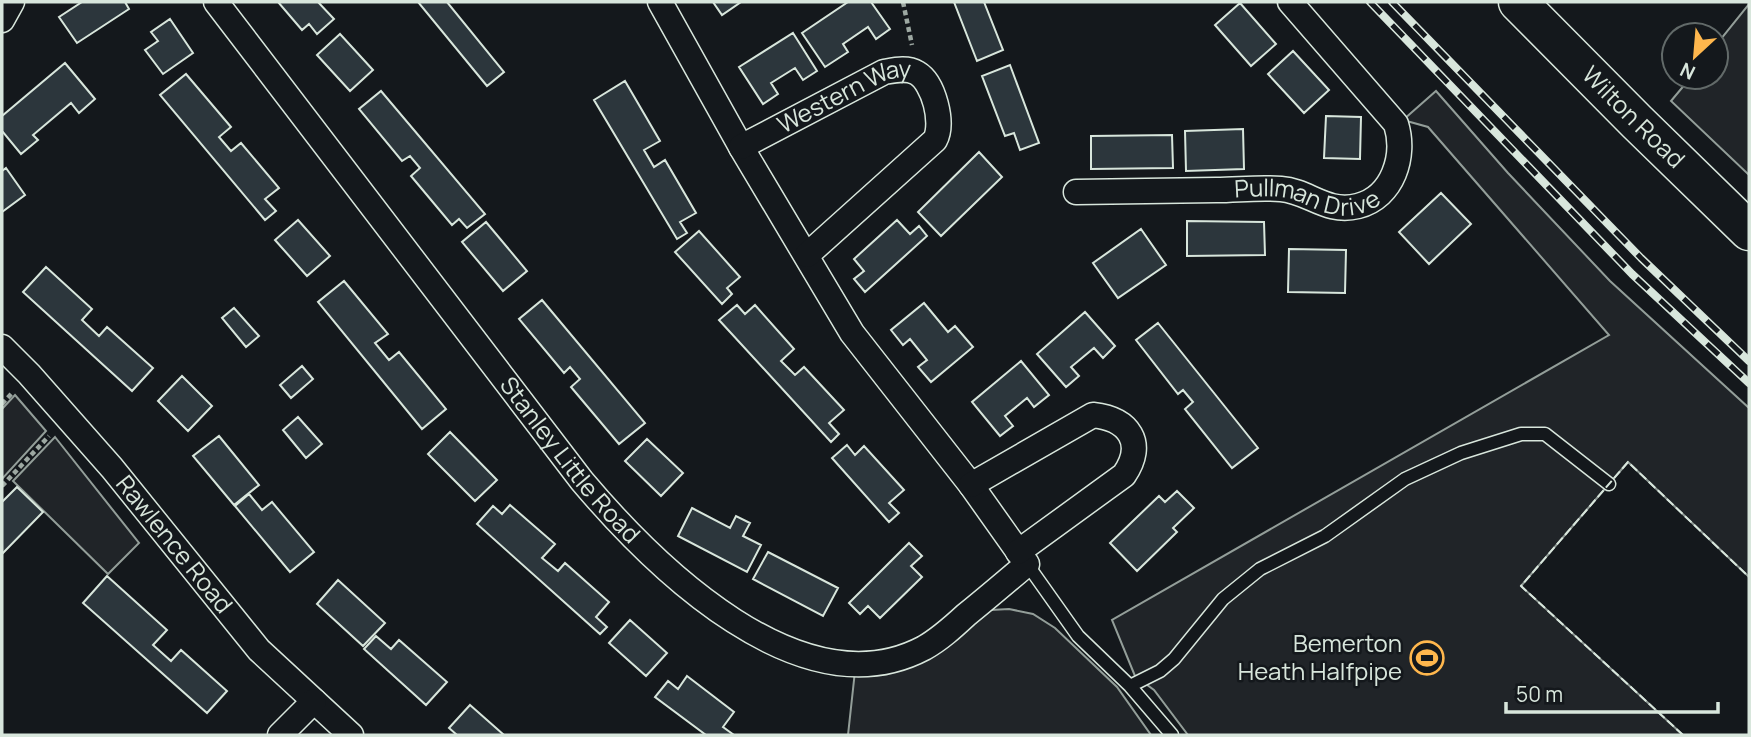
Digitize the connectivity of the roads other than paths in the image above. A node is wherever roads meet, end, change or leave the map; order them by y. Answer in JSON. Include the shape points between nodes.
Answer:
{"nodes":[{"id":1,"x":12,"y":2,"type":"edge"},
{"id":2,"x":216,"y":2,"type":"edge"},
{"id":3,"x":660,"y":2,"type":"edge"},
{"id":4,"x":1290,"y":2,"type":"edge"},
{"id":5,"x":1518,"y":2,"type":"edge"},
{"id":6,"x":2,"y":20,"type":"edge"},
{"id":7,"x":741,"y":146,"type":"junction"},
{"id":8,"x":1076,"y":192,"type":"dead end"},
{"id":9,"x":1749,"y":231,"type":"edge"},
{"id":10,"x":807,"y":255,"type":"junction"},
{"id":11,"x":2,"y":347,"type":"edge"},
{"id":12,"x":1609,"y":484,"type":"dead end"},
{"id":13,"x":971,"y":485,"type":"junction"},
{"id":14,"x":1023,"y":558,"type":"junction"},
{"id":15,"x":1130,"y":686,"type":"junction"},
{"id":16,"x":314,"y":701,"type":"junction"},
{"id":17,"x":280,"y":735,"type":"edge"},
{"id":18,"x":351,"y":735,"type":"edge"},
{"id":19,"x":1172,"y":735,"type":"edge"}],
"edges":[{"from":1,"to":6,"type":"street"},
{"from":2,"to":14,"type":"street","name":"Stanley Little Road","via":[[582,481],[656,561],[733,620],[810,656],[835,662],[881,662],[924,648],[941,637]]},
{"from":3,"to":7,"type":"street","name":"Western Way"},
{"from":4,"to":8,"type":"street","name":"Pullman Drive","via":[[1396,124],[1401,139],[1399,159],[1386,189],[1374,200],[1343,208],[1283,189]]},
{"from":5,"to":9,"type":"highway","name":"Wilton Road"},
{"from":7,"to":10,"type":"street","name":"Western Way"},
{"from":7,"to":10,"type":"street","name":"Western Way","via":[[884,72],[900,69],[923,79],[940,121],[935,140]]},
{"from":10,"to":13,"type":"street","name":"Western Way","via":[[852,333]]},
{"from":11,"to":16,"type":"street","name":"Rawlence Road","via":[[112,468],[259,650]]},
{"from":12,"to":15,"type":"lane","via":[[1545,434],[1521,434],[1448,458],[1405,479],[1325,536],[1260,569],[1223,599],[1174,659]]},
{"from":13,"to":14,"type":"street","name":"Western Way"},
{"from":13,"to":14,"type":"street","via":[[1093,415],[1119,422],[1127,431],[1135,450],[1124,475]]},
{"from":14,"to":15,"type":"lane","via":[[1078,636]]},
{"from":15,"to":19,"type":"lane"},
{"from":16,"to":17,"type":"street"},
{"from":16,"to":18,"type":"street","name":"Rawlence Road"}]}
